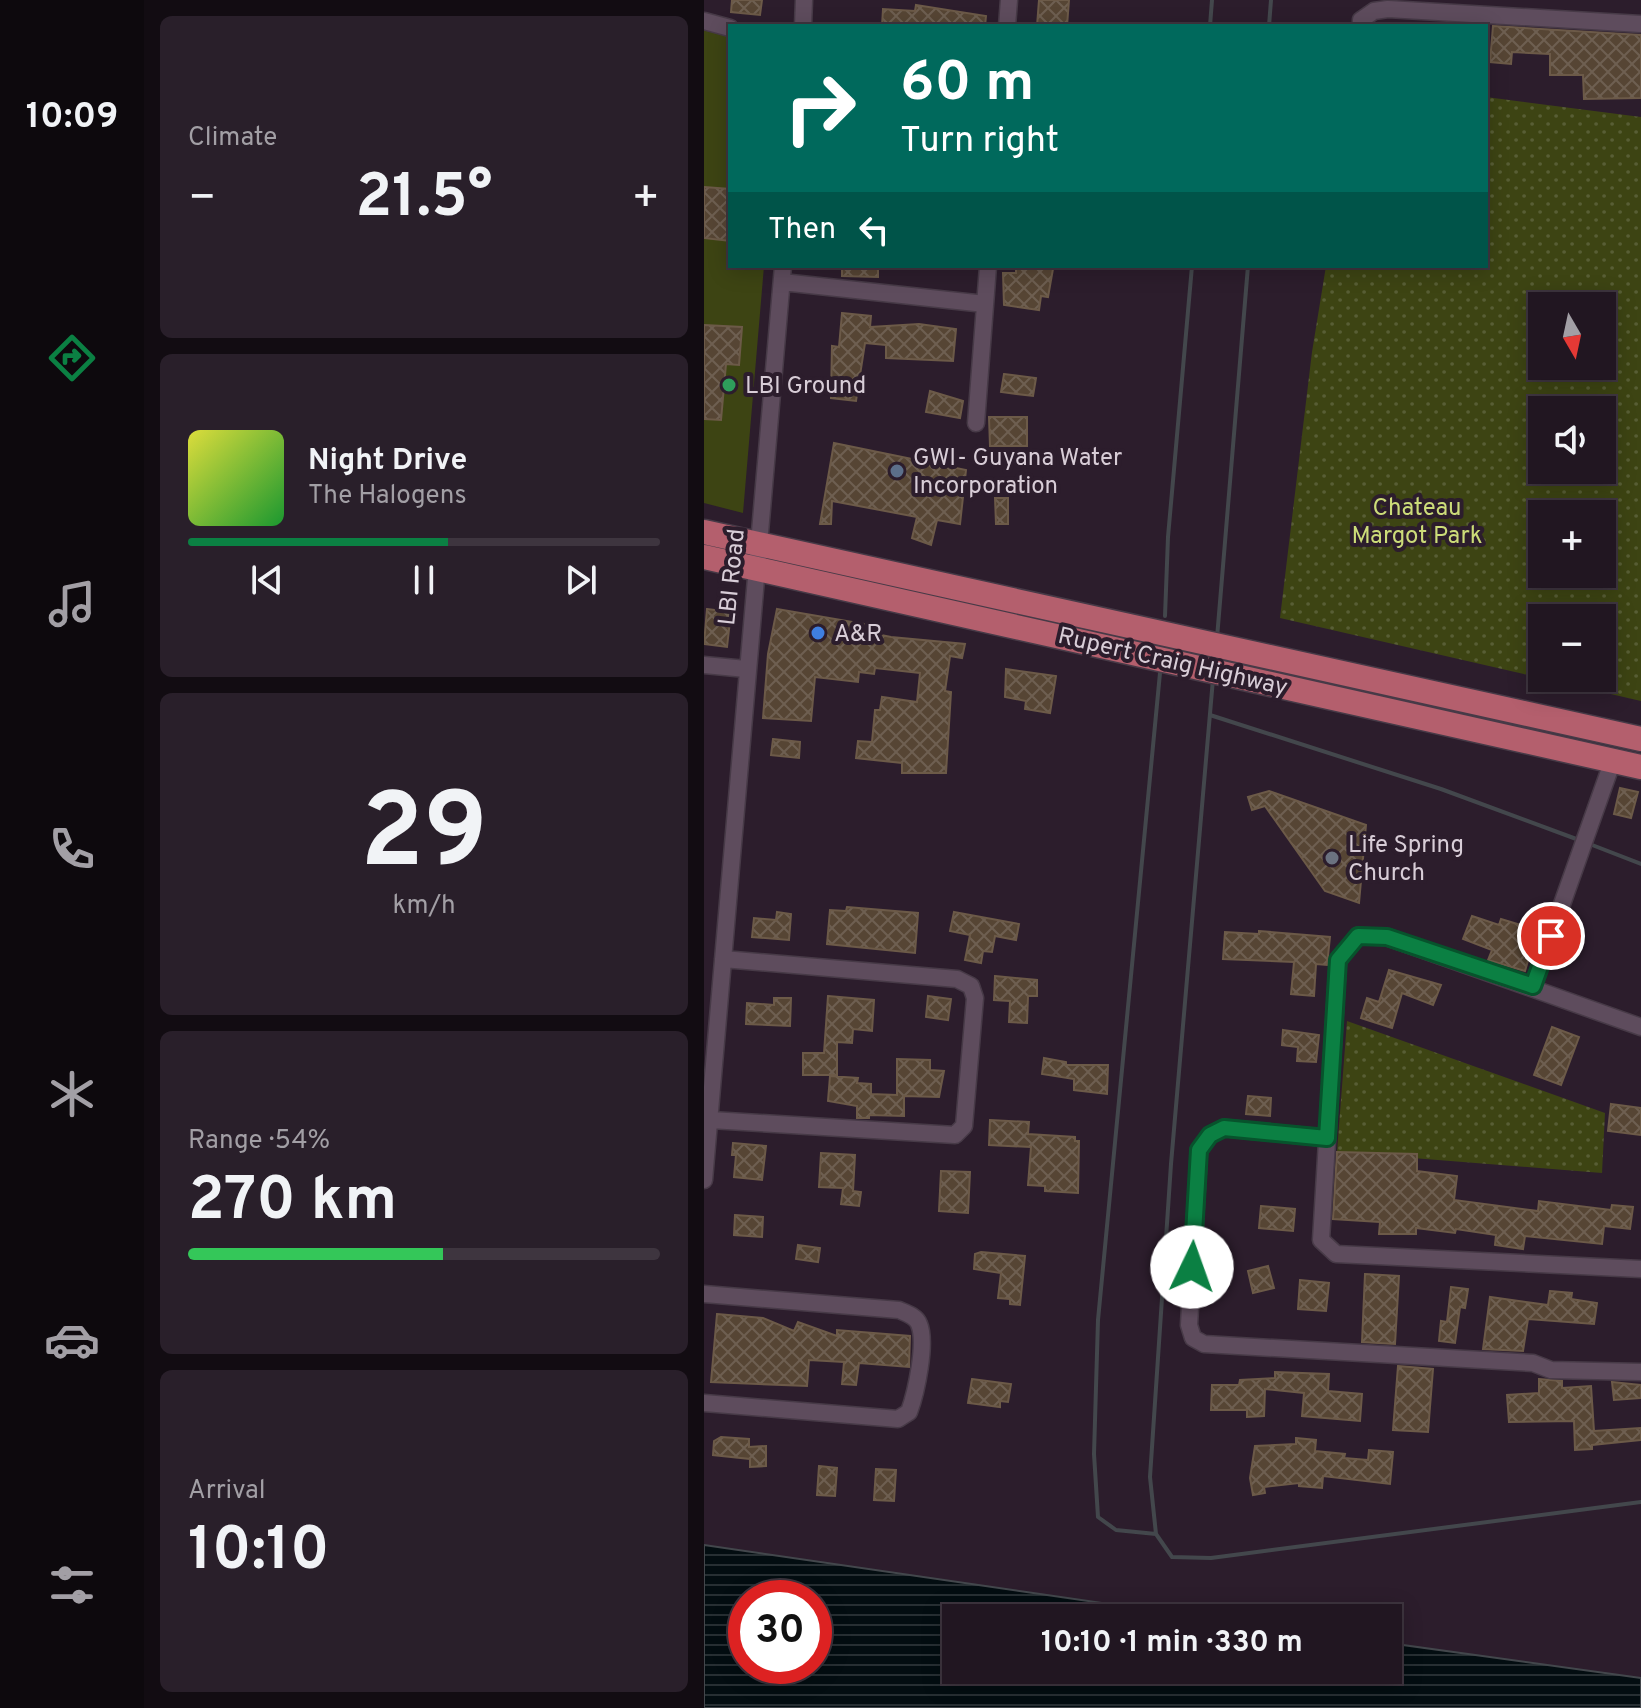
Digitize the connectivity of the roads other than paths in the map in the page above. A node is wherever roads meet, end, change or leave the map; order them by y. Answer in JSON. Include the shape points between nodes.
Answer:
{"nodes":[{"id":1,"x":804,"y":0,"type":"edge"},
{"id":2,"x":1009,"y":0,"type":"edge"},
{"id":3,"x":704,"y":21,"type":"edge"},
{"id":4,"x":803,"y":24,"type":"edge"},
{"id":5,"x":1007,"y":24,"type":"edge"},
{"id":6,"x":1361,"y":24,"type":"edge"},
{"id":7,"x":1641,"y":24,"type":"edge"},
{"id":8,"x":728,"y":27,"type":"edge"},
{"id":9,"x":988,"y":268,"type":"edge"},
{"id":10,"x":783,"y":274,"type":"edge"},
{"id":11,"x":985,"y":304,"type":"junction"},
{"id":12,"x":976,"y":423,"type":"dead end"},
{"id":13,"x":704,"y":532,"type":"edge"},
{"id":14,"x":758,"y":556,"type":"junction"},
{"id":15,"x":704,"y":557,"type":"edge"},
{"id":16,"x":1241,"y":664,"type":"junction"},
{"id":17,"x":704,"y":665,"type":"edge"},
{"id":18,"x":746,"y":669,"type":"junction"},
{"id":19,"x":1641,"y":739,"type":"edge"},
{"id":20,"x":1613,"y":760,"type":"junction"},
{"id":21,"x":1641,"y":767,"type":"edge"},
{"id":22,"x":723,"y":959,"type":"junction"},
{"id":23,"x":1533,"y":986,"type":"junction"},
{"id":24,"x":1641,"y":1027,"type":"edge"},
{"id":25,"x":711,"y":1120,"type":"junction"},
{"id":26,"x":1327,"y":1138,"type":"junction"},
{"id":27,"x":704,"y":1180,"type":"edge"},
{"id":28,"x":1641,"y":1269,"type":"edge"},
{"id":29,"x":704,"y":1294,"type":"edge"},
{"id":30,"x":1641,"y":1372,"type":"edge"},
{"id":31,"x":704,"y":1403,"type":"edge"}],
"edges":[{"from":1,"to":4,"type":"street"},
{"from":2,"to":5,"type":"street"},
{"from":3,"to":8,"type":"street"},
{"from":6,"to":7,"type":"street","via":[[1374,11],[1388,9]]},
{"from":9,"to":11,"type":"street"},
{"from":10,"to":11,"type":"street"},
{"from":10,"to":14,"type":"street","name":"LBI Road"},
{"from":11,"to":12,"type":"street"},
{"from":13,"to":14,"type":"main road","name":"Rupert Craig Highway"},
{"from":14,"to":15,"type":"main road","name":"Rupert Craig Highway"},
{"from":14,"to":16,"type":"main road","name":"Rupert Craig Highway","via":[[1195,641]]},
{"from":14,"to":16,"type":"main road","name":"Rupert Craig Highway","via":[[1196,666]]},
{"from":14,"to":18,"type":"street","name":"LBI Road"},
{"from":16,"to":19,"type":"main road","name":"Rupert Craig Highway"},
{"from":16,"to":20,"type":"main road","name":"Rupert Craig Highway"},
{"from":17,"to":18,"type":"street"},
{"from":18,"to":22,"type":"street","name":"LBI Road"},
{"from":20,"to":21,"type":"main road","name":"Rupert Craig Highway"},
{"from":20,"to":23,"type":"street"},
{"from":22,"to":25,"type":"street","name":"LBI Road"},
{"from":22,"to":25,"type":"street","via":[[957,979],[971,986],[975,998],[964,1126],[955,1135]]},
{"from":23,"to":24,"type":"street"},
{"from":23,"to":26,"type":"street","via":[[1387,937],[1358,936],[1338,960]]},
{"from":25,"to":27,"type":"street","name":"LBI Road"},
{"from":26,"to":28,"type":"street","via":[[1321,1240],[1336,1254]]},
{"from":26,"to":30,"type":"street","via":[[1224,1128],[1199,1150],[1189,1325],[1193,1338],[1204,1344]]},
{"from":29,"to":31,"type":"street","via":[[899,1310],[920,1326],[918,1382],[909,1412],[898,1419]]}]}
